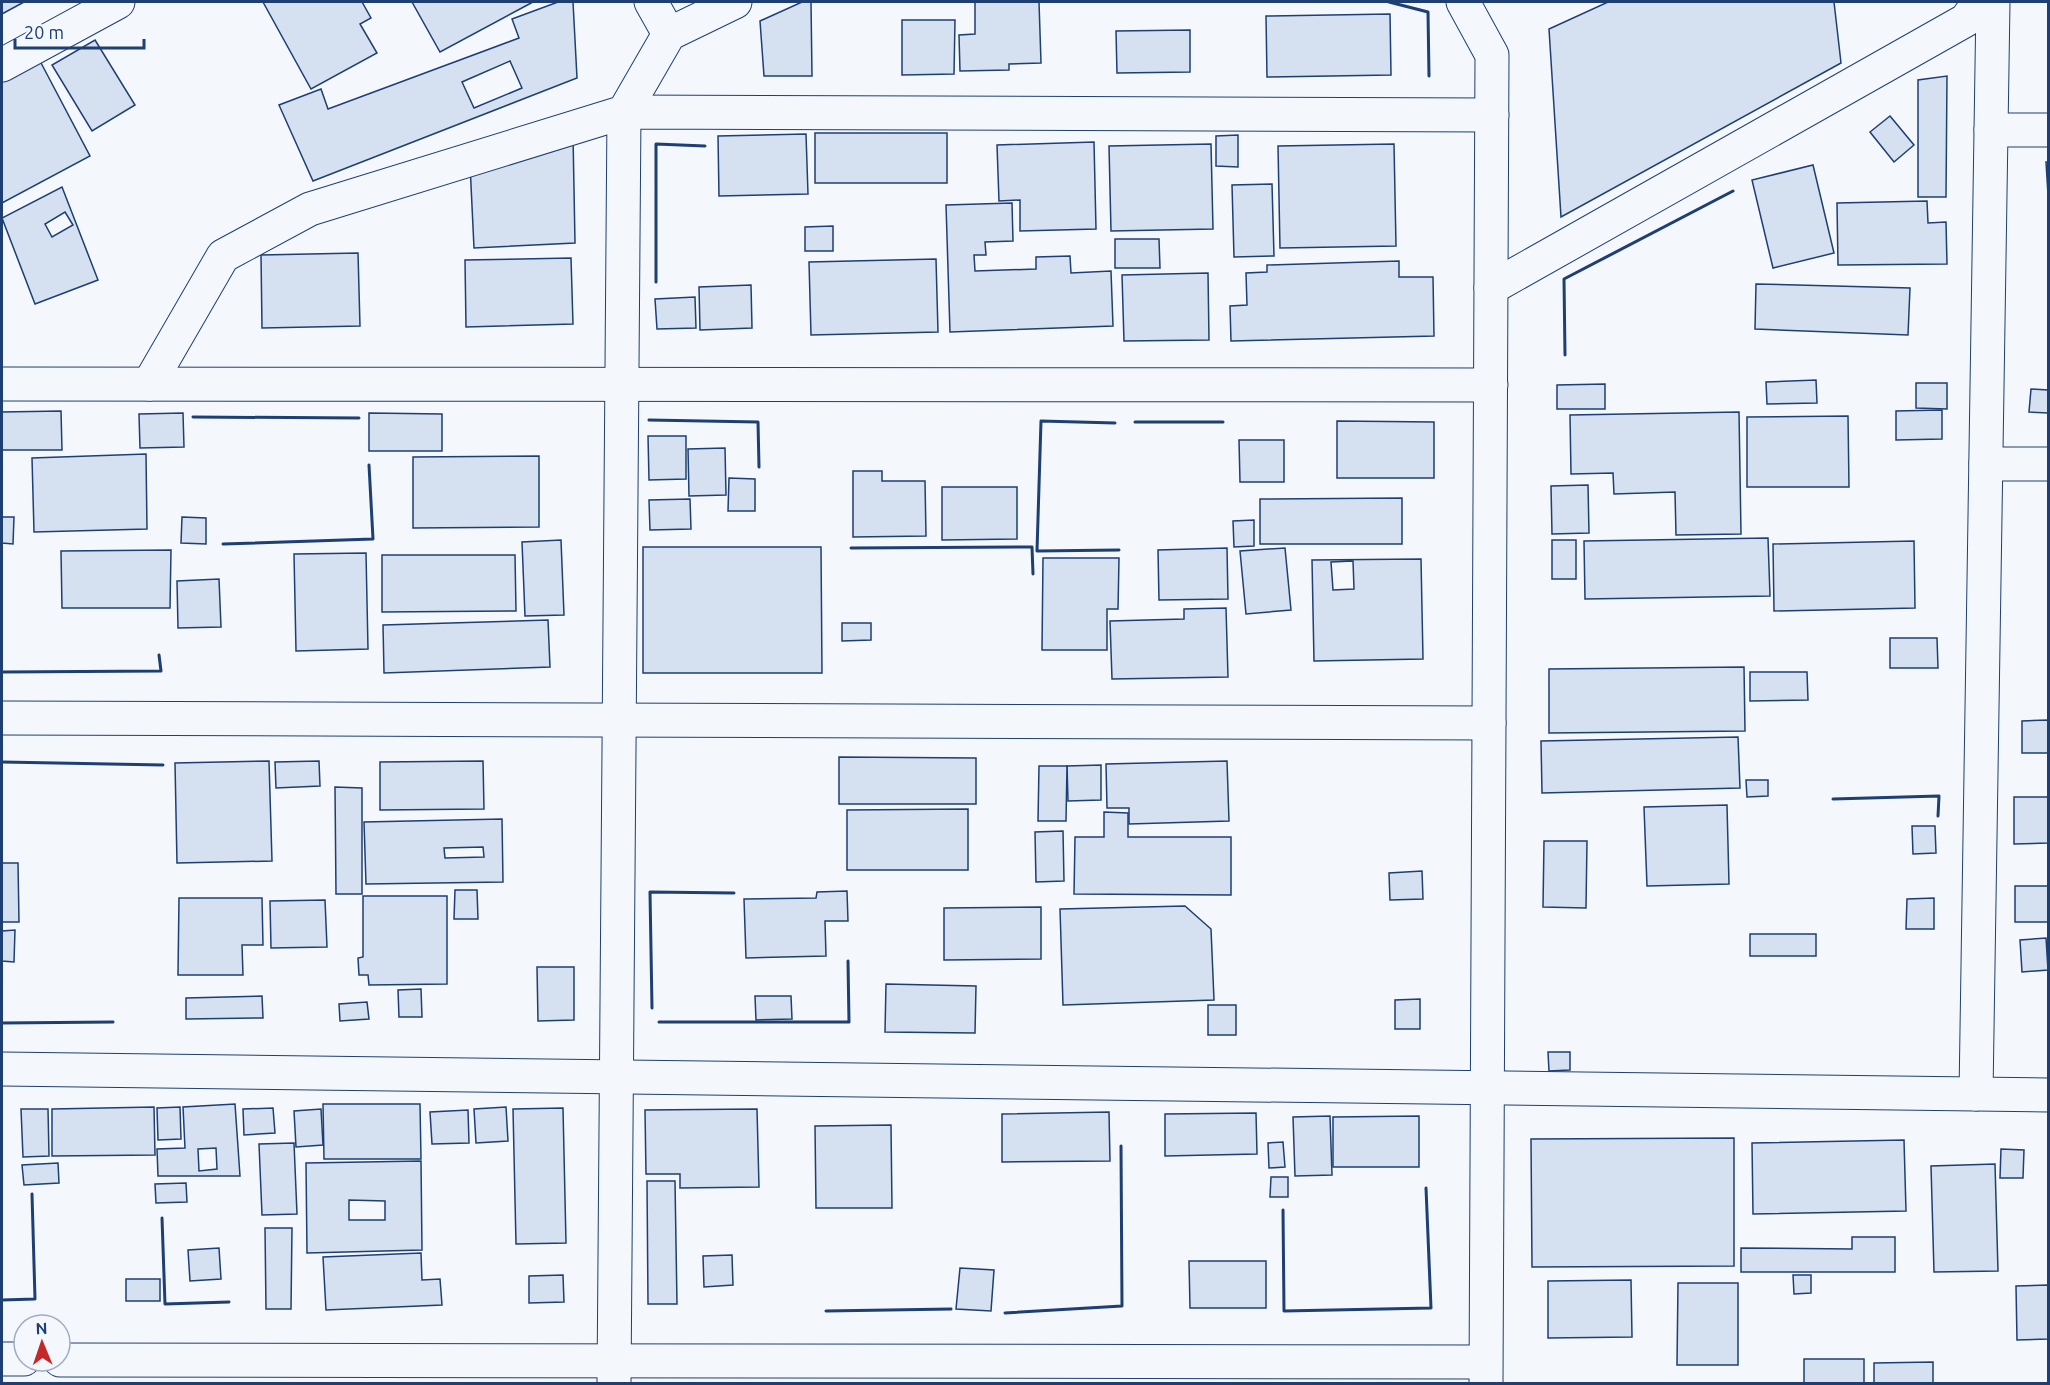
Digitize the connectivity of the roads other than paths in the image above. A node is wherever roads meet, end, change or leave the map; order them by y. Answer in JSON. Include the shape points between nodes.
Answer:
{"nodes":[{"id":1,"x":118,"y":2,"type":"edge"},
{"id":2,"x":651,"y":2,"type":"edge"},
{"id":3,"x":735,"y":2,"type":"edge"},
{"id":4,"x":1463,"y":2,"type":"edge"},
{"id":5,"x":1979,"y":2,"type":"edge"},
{"id":6,"x":1993,"y":2,"type":"edge"},
{"id":7,"x":669,"y":34,"type":"junction"},
{"id":8,"x":2,"y":65,"type":"edge"},
{"id":9,"x":624,"y":112,"type":"junction"},
{"id":10,"x":1492,"y":115,"type":"junction"},
{"id":11,"x":1991,"y":130,"type":"junction"},
{"id":12,"x":2049,"y":130,"type":"edge"},
{"id":13,"x":1491,"y":288,"type":"junction"},
{"id":14,"x":2,"y":384,"type":"edge"},
{"id":15,"x":149,"y":384,"type":"junction"},
{"id":16,"x":622,"y":385,"type":"junction"},
{"id":17,"x":1491,"y":386,"type":"junction"},
{"id":18,"x":1986,"y":464,"type":"junction"},
{"id":19,"x":2049,"y":464,"type":"edge"},
{"id":20,"x":2,"y":718,"type":"edge"},
{"id":21,"x":619,"y":720,"type":"junction"},
{"id":22,"x":1489,"y":723,"type":"junction"},
{"id":23,"x":2,"y":1070,"type":"edge"},
{"id":24,"x":616,"y":1077,"type":"junction"},
{"id":25,"x":1487,"y":1088,"type":"junction"},
{"id":26,"x":1976,"y":1094,"type":"junction"},
{"id":27,"x":2049,"y":1095,"type":"edge"},
{"id":28,"x":72,"y":1360,"type":"edge"},
{"id":29,"x":614,"y":1372,"type":"edge"},
{"id":30,"x":1485,"y":1373,"type":"edge"}],
"edges":[{"from":1,"to":8,"type":"street"},
{"from":2,"to":7,"type":"street"},
{"from":3,"to":7,"type":"street"},
{"from":4,"to":10,"type":"street","via":[[1492,55]]},
{"from":5,"to":13,"type":"street","via":[[1966,20]]},
{"from":6,"to":11,"type":"street"},
{"from":7,"to":9,"type":"street"},
{"from":9,"to":10,"type":"street"},
{"from":9,"to":15,"type":"street","via":[[310,209],[223,256]]},
{"from":9,"to":16,"type":"street"},
{"from":10,"to":13,"type":"street"},
{"from":11,"to":12,"type":"street"},
{"from":11,"to":18,"type":"street"},
{"from":13,"to":17,"type":"street"},
{"from":14,"to":15,"type":"street"},
{"from":15,"to":16,"type":"street"},
{"from":16,"to":17,"type":"street"},
{"from":16,"to":21,"type":"street"},
{"from":17,"to":22,"type":"street"},
{"from":18,"to":19,"type":"street"},
{"from":18,"to":26,"type":"street"},
{"from":20,"to":21,"type":"street"},
{"from":21,"to":22,"type":"street"},
{"from":21,"to":24,"type":"street"},
{"from":22,"to":25,"type":"street"},
{"from":23,"to":24,"type":"street"},
{"from":24,"to":25,"type":"street"},
{"from":24,"to":29,"type":"street"},
{"from":25,"to":26,"type":"street"},
{"from":25,"to":30,"type":"street"},
{"from":26,"to":27,"type":"street"},
{"from":28,"to":29,"type":"street"},
{"from":29,"to":30,"type":"street"}]}
